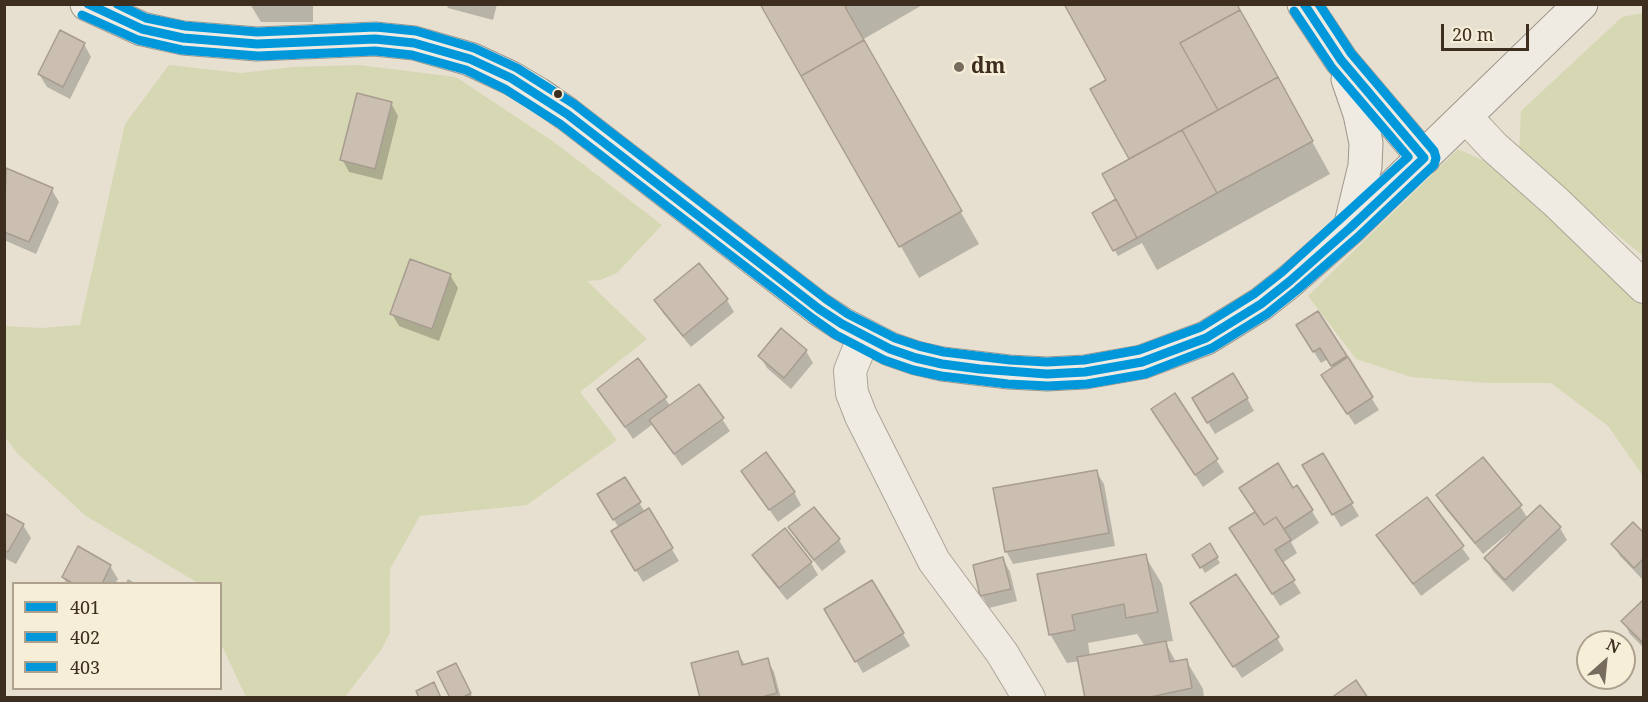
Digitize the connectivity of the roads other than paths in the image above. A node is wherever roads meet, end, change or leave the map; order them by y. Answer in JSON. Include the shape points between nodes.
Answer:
{"nodes":[{"id":1,"x":87,"y":4,"type":"edge"},
{"id":2,"x":1304,"y":4,"type":"edge"},
{"id":3,"x":1581,"y":4,"type":"edge"},
{"id":4,"x":1341,"y":60,"type":"junction"},
{"id":5,"x":1466,"y":117,"type":"junction"},
{"id":6,"x":1424,"y":158,"type":"junction"},
{"id":7,"x":1350,"y":228,"type":"junction"},
{"id":8,"x":1644,"y":287,"type":"edge"},
{"id":9,"x":864,"y":336,"type":"junction"},
{"id":10,"x":1029,"y":698,"type":"edge"}],
"edges":[{"from":1,"to":9,"type":"main road","via":[[161,35],[257,44],[375,39],[414,43],[470,59],[520,83],[567,114],[819,309]]},
{"from":2,"to":4,"type":"main road"},
{"from":3,"to":5,"type":"main road"},
{"from":4,"to":6,"type":"main road"},
{"from":4,"to":7,"type":"main road","via":[[1360,114],[1365,143],[1365,166]]},
{"from":5,"to":6,"type":"main road"},
{"from":5,"to":8,"type":"street"},
{"from":6,"to":7,"type":"main road"},
{"from":7,"to":9,"type":"main road","via":[[1290,281],[1237,320],[1206,338],[1142,362],[1075,372],[1010,372],[916,358]]},
{"from":9,"to":10,"type":"street","via":[[850,371],[852,393],[861,416],[934,561],[1002,653]]}]}
